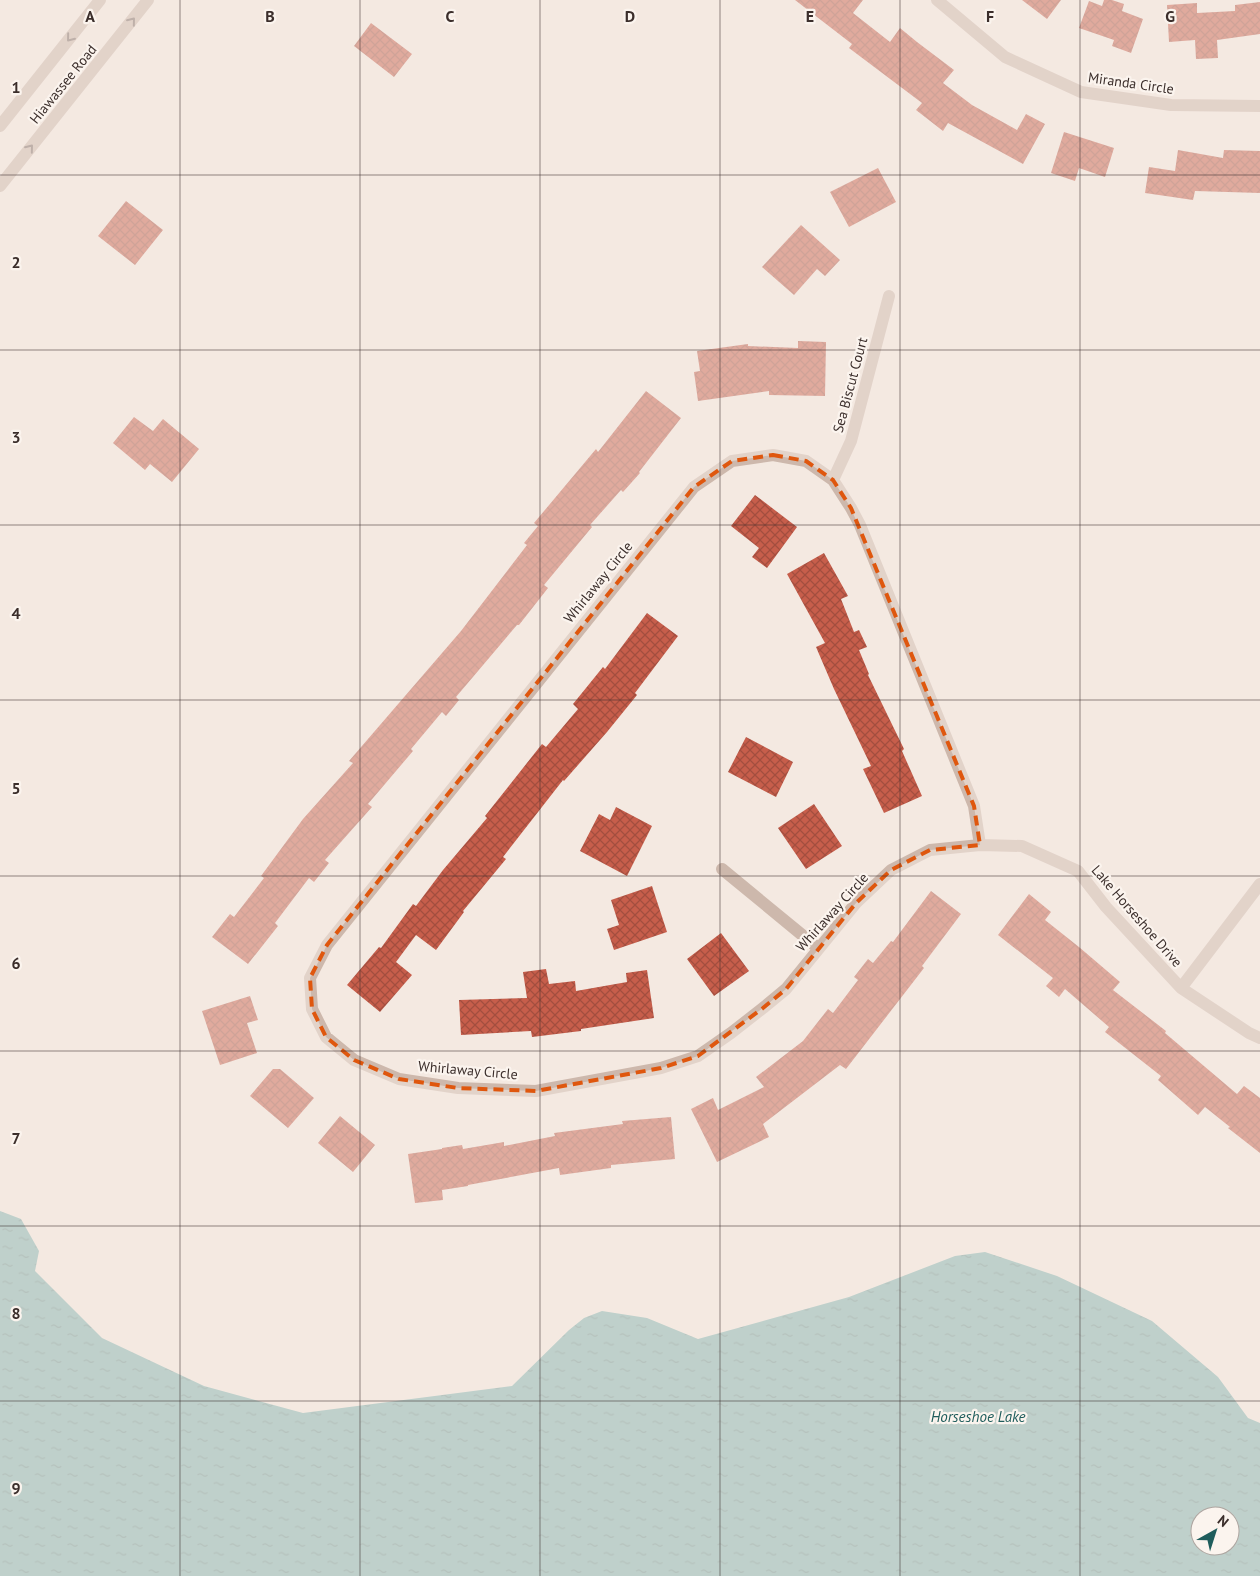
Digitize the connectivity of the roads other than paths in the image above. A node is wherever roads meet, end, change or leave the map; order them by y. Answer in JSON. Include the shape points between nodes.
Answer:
{"nodes":[{"id":1,"x":100,"y":0,"type":"edge"},
{"id":2,"x":148,"y":0,"type":"edge"},
{"id":3,"x":937,"y":0,"type":"edge"},
{"id":4,"x":1260,"y":106,"type":"edge"},
{"id":5,"x":0,"y":126,"type":"edge"},
{"id":6,"x":0,"y":186,"type":"edge"},
{"id":7,"x":889,"y":296,"type":"dead end"},
{"id":8,"x":833,"y":480,"type":"junction"},
{"id":9,"x":980,"y":845,"type":"junction"},
{"id":10,"x":722,"y":869,"type":"dead end"},
{"id":11,"x":1260,"y":884,"type":"edge"},
{"id":12,"x":818,"y":948,"type":"junction"},
{"id":13,"x":1181,"y":988,"type":"junction"},
{"id":14,"x":1260,"y":1038,"type":"edge"}],
"edges":[{"from":1,"to":5,"type":"street","name":"Hiawassee Road","one_way":true},
{"from":6,"to":2,"type":"street","name":"Hiawassee Road","one_way":true},
{"from":3,"to":4,"type":"street","name":"Miranda Circle","via":[[1006,57],[1081,92],[1171,105]]},
{"from":7,"to":8,"type":"street","name":"Sea Biscut Court","via":[[851,441]]},
{"from":8,"to":9,"type":"street","name":"Whirlaway Circle","via":[[860,525],[974,806]]},
{"from":8,"to":12,"type":"street","name":"Whirlaway Circle","via":[[806,461],[773,455],[732,461],[694,487],[327,945],[310,978],[312,1009],[326,1037],[354,1060],[398,1079],[458,1088],[536,1091],[661,1068],[698,1056],[786,989]]},
{"from":9,"to":12,"type":"street","name":"Whirlaway Circle","via":[[930,850],[891,870],[856,903]]},
{"from":9,"to":13,"type":"street","name":"Lake Horseshoe Drive","via":[[1022,846],[1078,871],[1106,907]]},
{"from":10,"to":12,"type":"street"},
{"from":11,"to":13,"type":"street"},
{"from":13,"to":14,"type":"street","name":"Lake Horseshoe Drive"}]}
